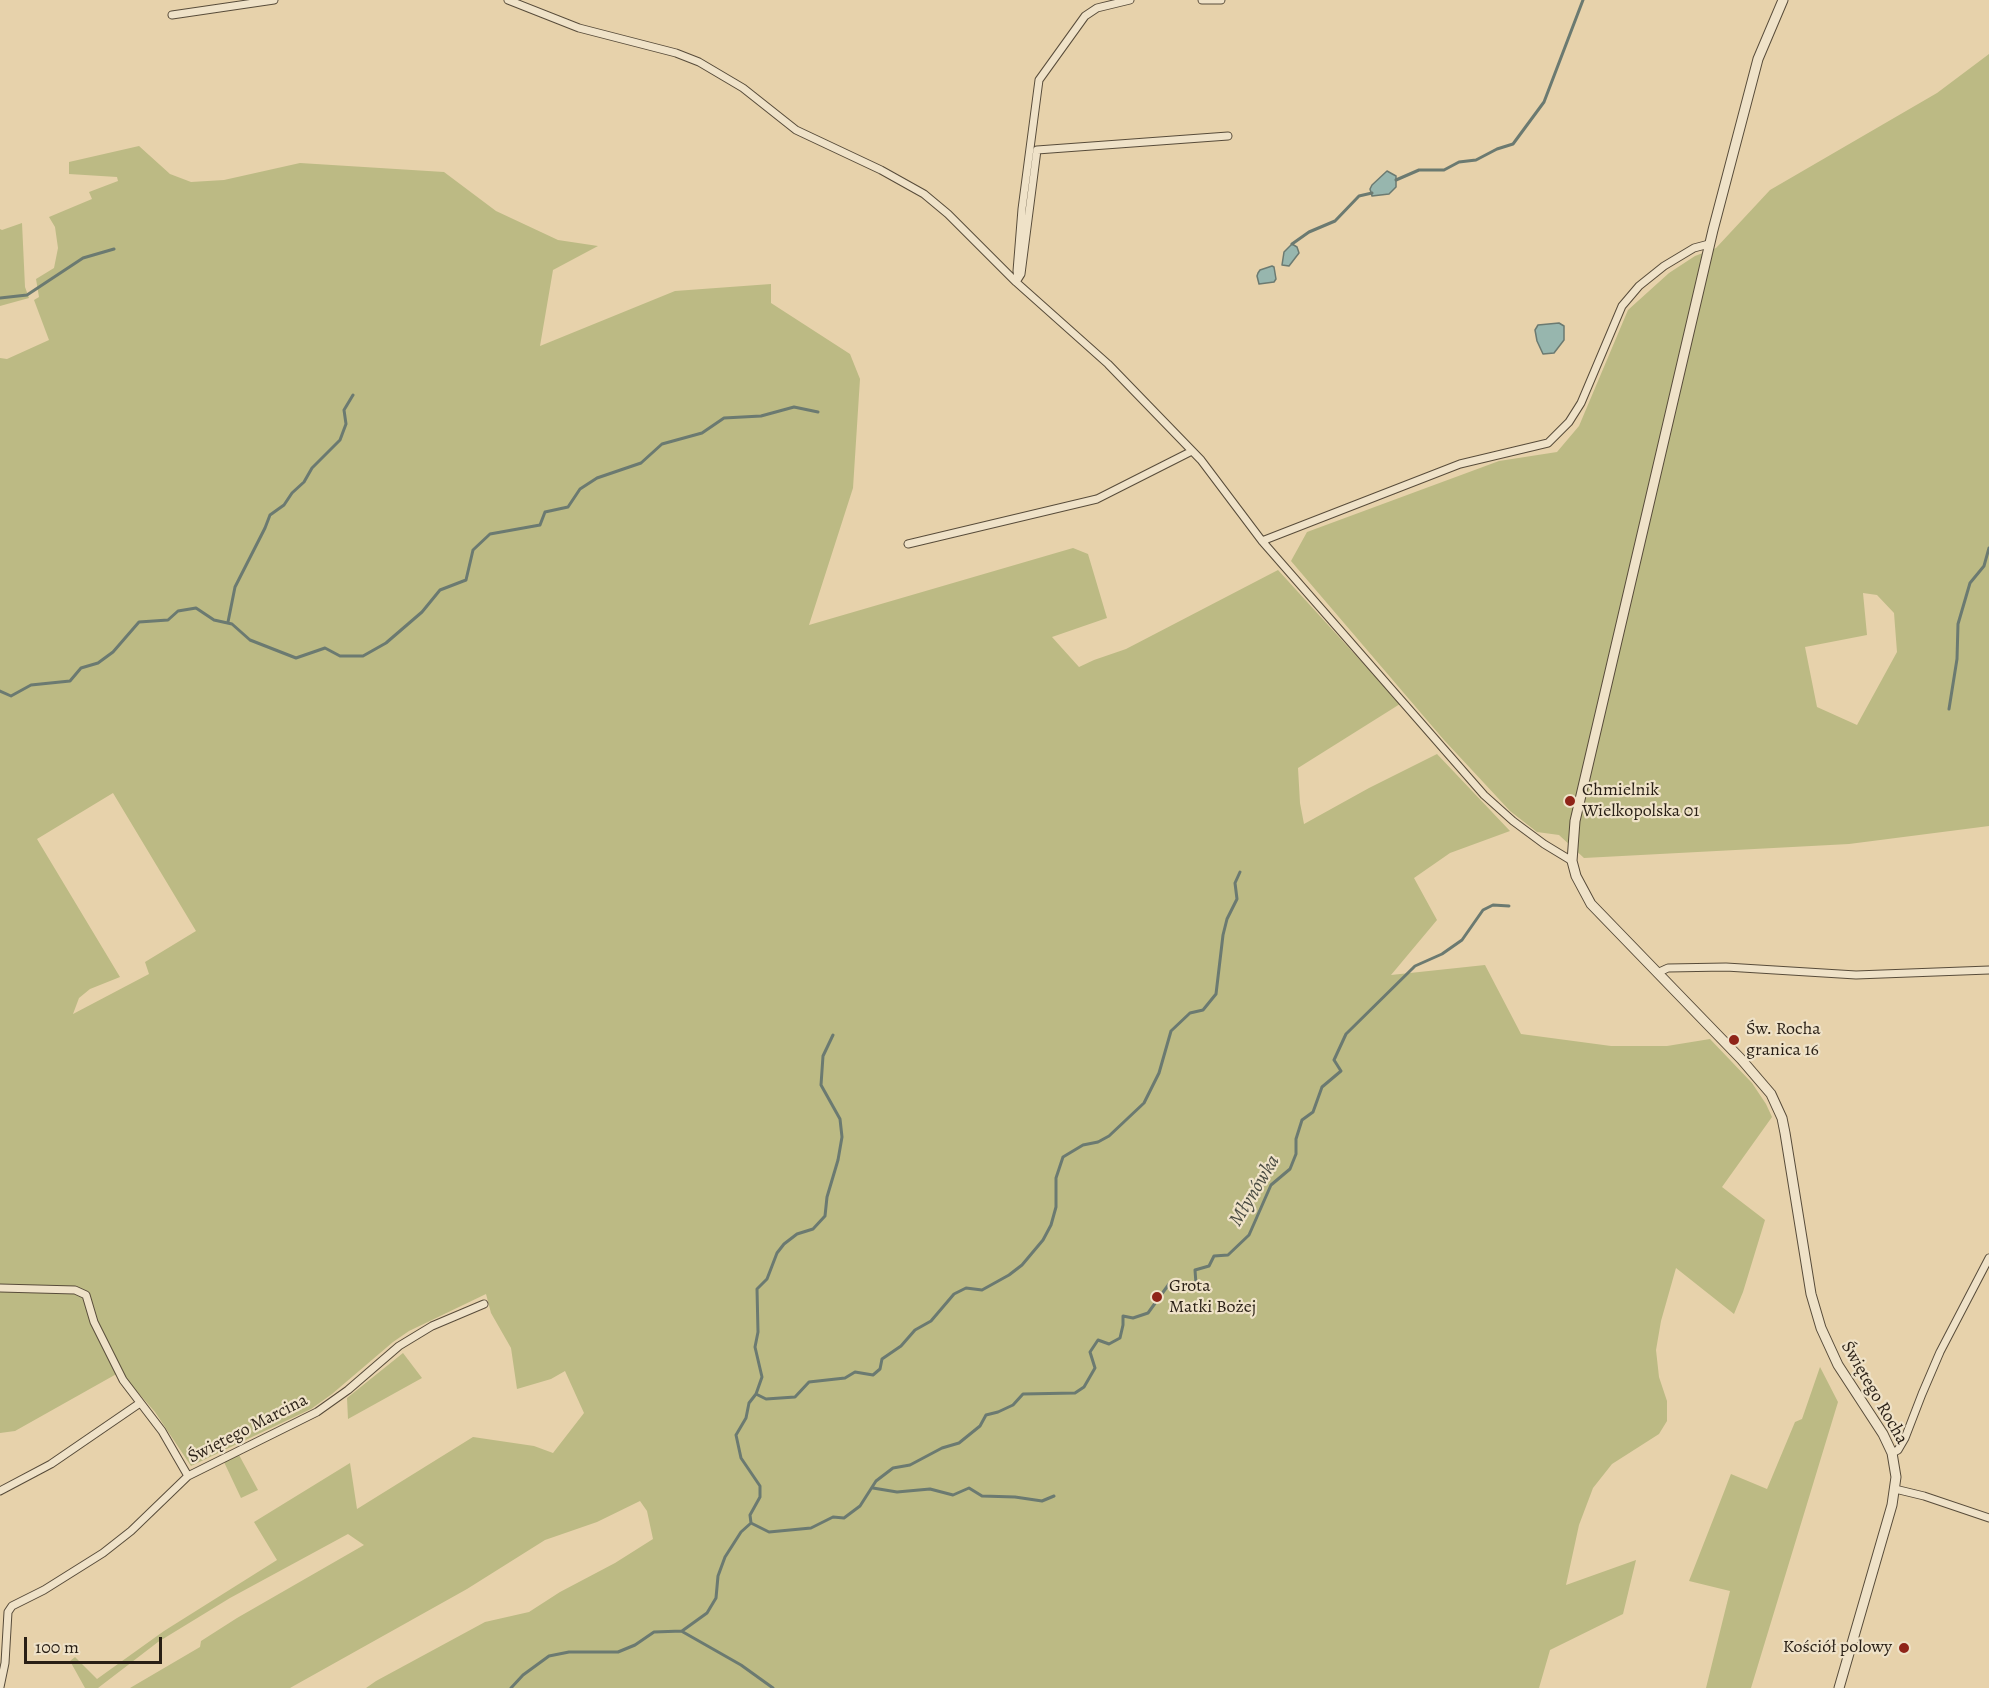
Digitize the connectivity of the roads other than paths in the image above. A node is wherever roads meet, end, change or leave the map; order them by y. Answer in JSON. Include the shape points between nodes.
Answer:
{"nodes":[{"id":1,"x":274,"y":0,"type":"edge"},
{"id":2,"x":508,"y":0,"type":"edge"},
{"id":3,"x":1130,"y":0,"type":"edge"},
{"id":4,"x":1202,"y":0,"type":"edge"},
{"id":5,"x":1221,"y":0,"type":"edge"},
{"id":6,"x":1783,"y":0,"type":"edge"},
{"id":7,"x":172,"y":15,"type":"dead end"},
{"id":8,"x":1228,"y":136,"type":"dead end"},
{"id":9,"x":1710,"y":244,"type":"junction"},
{"id":10,"x":1017,"y":280,"type":"junction"},
{"id":11,"x":1192,"y":451,"type":"junction"},
{"id":12,"x":1262,"y":541,"type":"junction"},
{"id":13,"x":908,"y":544,"type":"dead end"},
{"id":14,"x":1572,"y":861,"type":"junction"},
{"id":15,"x":1989,"y":970,"type":"edge"},
{"id":16,"x":1658,"y":973,"type":"junction"},
{"id":17,"x":1989,"y":1257,"type":"edge"},
{"id":18,"x":0,"y":1288,"type":"edge"},
{"id":19,"x":484,"y":1304,"type":"dead end"},
{"id":20,"x":140,"y":1403,"type":"junction"},
{"id":21,"x":1892,"y":1453,"type":"junction"},
{"id":22,"x":188,"y":1476,"type":"junction"},
{"id":23,"x":1895,"y":1489,"type":"junction"},
{"id":24,"x":0,"y":1491,"type":"edge"},
{"id":25,"x":1989,"y":1518,"type":"edge"},
{"id":26,"x":0,"y":1687,"type":"edge"},
{"id":27,"x":1839,"y":1688,"type":"edge"}],
"edges":[{"from":1,"to":7,"type":"street"},
{"from":2,"to":10,"type":"street","via":[[579,28],[676,54],[718,72],[796,130],[924,194]]},
{"from":3,"to":10,"type":"street","via":[[1097,8],[1085,16],[1039,80]]},
{"from":4,"to":5,"type":"street"},
{"from":6,"to":9,"type":"street","via":[[1758,59]]},
{"from":8,"to":10,"type":"street","via":[[1037,150],[1021,274]]},
{"from":9,"to":12,"type":"street","via":[[1694,248],[1664,266],[1622,306],[1581,403],[1548,443],[1460,464]]},
{"from":9,"to":14,"type":"street","via":[[1575,821]]},
{"from":10,"to":11,"type":"street","via":[[1108,364]]},
{"from":11,"to":12,"type":"street"},
{"from":11,"to":13,"type":"street","via":[[1097,499]]},
{"from":12,"to":14,"type":"street","via":[[1484,795],[1521,827]]},
{"from":14,"to":16,"type":"street","name":"Świętego Rocha","via":[[1591,904]]},
{"from":15,"to":16,"type":"street","via":[[1856,975],[1726,967],[1668,968]]},
{"from":16,"to":21,"type":"street","name":"Świętego Rocha","via":[[1761,1080],[1776,1103],[1785,1133],[1811,1294],[1821,1328],[1838,1365]]},
{"from":17,"to":21,"type":"street","via":[[1940,1352],[1905,1438]]},
{"from":18,"to":20,"type":"street","via":[[75,1290],[86,1295],[112,1359]]},
{"from":19,"to":22,"type":"street","name":"Świętego Marcina","via":[[432,1326],[399,1346],[317,1412]]},
{"from":20,"to":22,"type":"street"},
{"from":20,"to":24,"type":"street","via":[[51,1464]]},
{"from":21,"to":23,"type":"street","name":"Świętego Rocha"},
{"from":22,"to":26,"type":"street","name":"Świętego Marcina","via":[[103,1553],[12,1606],[8,1612]]},
{"from":23,"to":25,"type":"street"},
{"from":23,"to":27,"type":"street","name":"Świętego Rocha"}]}
